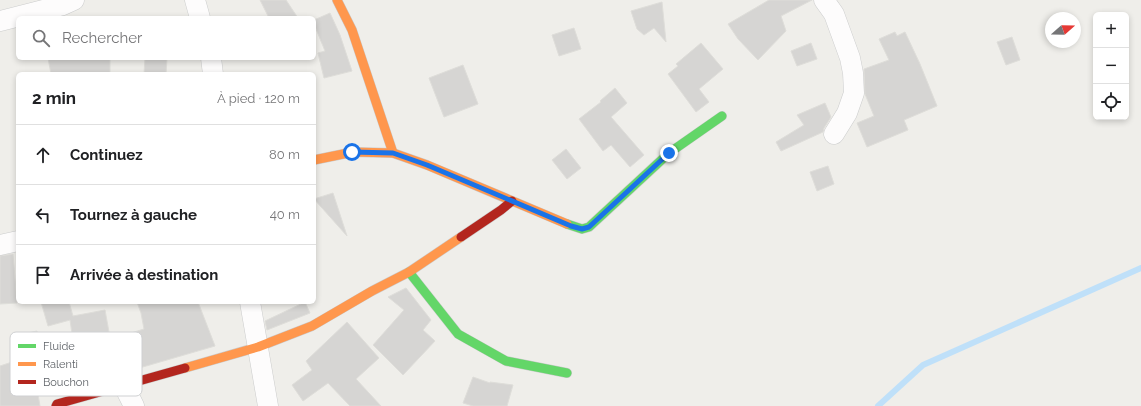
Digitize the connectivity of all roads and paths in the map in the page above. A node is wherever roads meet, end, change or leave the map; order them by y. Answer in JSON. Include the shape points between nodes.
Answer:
{"nodes":[{"id":1,"x":74,"y":0,"type":"edge"},
{"id":2,"x":195,"y":0,"type":"edge"},
{"id":3,"x":337,"y":0,"type":"edge"},
{"id":4,"x":824,"y":0,"type":"edge"},
{"id":5,"x":45,"y":6,"type":"edge"},
{"id":6,"x":199,"y":16,"type":"edge"},
{"id":7,"x":0,"y":21,"type":"edge"},
{"id":8,"x":211,"y":60,"type":"edge"},
{"id":9,"x":214,"y":72,"type":"edge"},
{"id":10,"x":722,"y":116,"type":"dead end"},
{"id":11,"x":834,"y":134,"type":"dead end"},
{"id":12,"x":393,"y":153,"type":"junction"},
{"id":13,"x":316,"y":160,"type":"edge"},
{"id":14,"x":512,"y":201,"type":"junction"},
{"id":15,"x":16,"y":241,"type":"edge"},
{"id":16,"x":0,"y":245,"type":"edge"},
{"id":17,"x":409,"y":272,"type":"junction"},
{"id":18,"x":250,"y":304,"type":"edge"},
{"id":19,"x":258,"y":347,"type":"junction"},
{"id":20,"x":568,"y":373,"type":"dead end"},
{"id":21,"x":142,"y":381,"type":"edge"},
{"id":22,"x":87,"y":396,"type":"edge"},
{"id":23,"x":129,"y":396,"type":"edge"},
{"id":24,"x":56,"y":406,"type":"edge"},
{"id":25,"x":134,"y":406,"type":"edge"},
{"id":26,"x":268,"y":406,"type":"edge"}],
"edges":[{"from":1,"to":5,"type":"street","via":[[63,5]]},
{"from":2,"to":6,"type":"street"},
{"from":3,"to":12,"type":"street","via":[[352,30]]},
{"from":4,"to":11,"type":"street","via":[[834,14],[853,73],[854,93]]},
{"from":5,"to":7,"type":"street"},
{"from":8,"to":9,"type":"street"},
{"from":10,"to":14,"type":"street","via":[[669,153],[589,227],[582,229],[571,226]]},
{"from":12,"to":13,"type":"street","via":[[352,152]]},
{"from":12,"to":14,"type":"street"},
{"from":14,"to":17,"type":"street"},
{"from":15,"to":16,"type":"street"},
{"from":17,"to":19,"type":"street","via":[[312,326]]},
{"from":17,"to":20,"type":"street","via":[[458,334],[506,361]]},
{"from":18,"to":19,"type":"street"},
{"from":19,"to":21,"type":"street"},
{"from":19,"to":26,"type":"street"},
{"from":22,"to":24,"type":"street"},
{"from":23,"to":25,"type":"street"}]}
